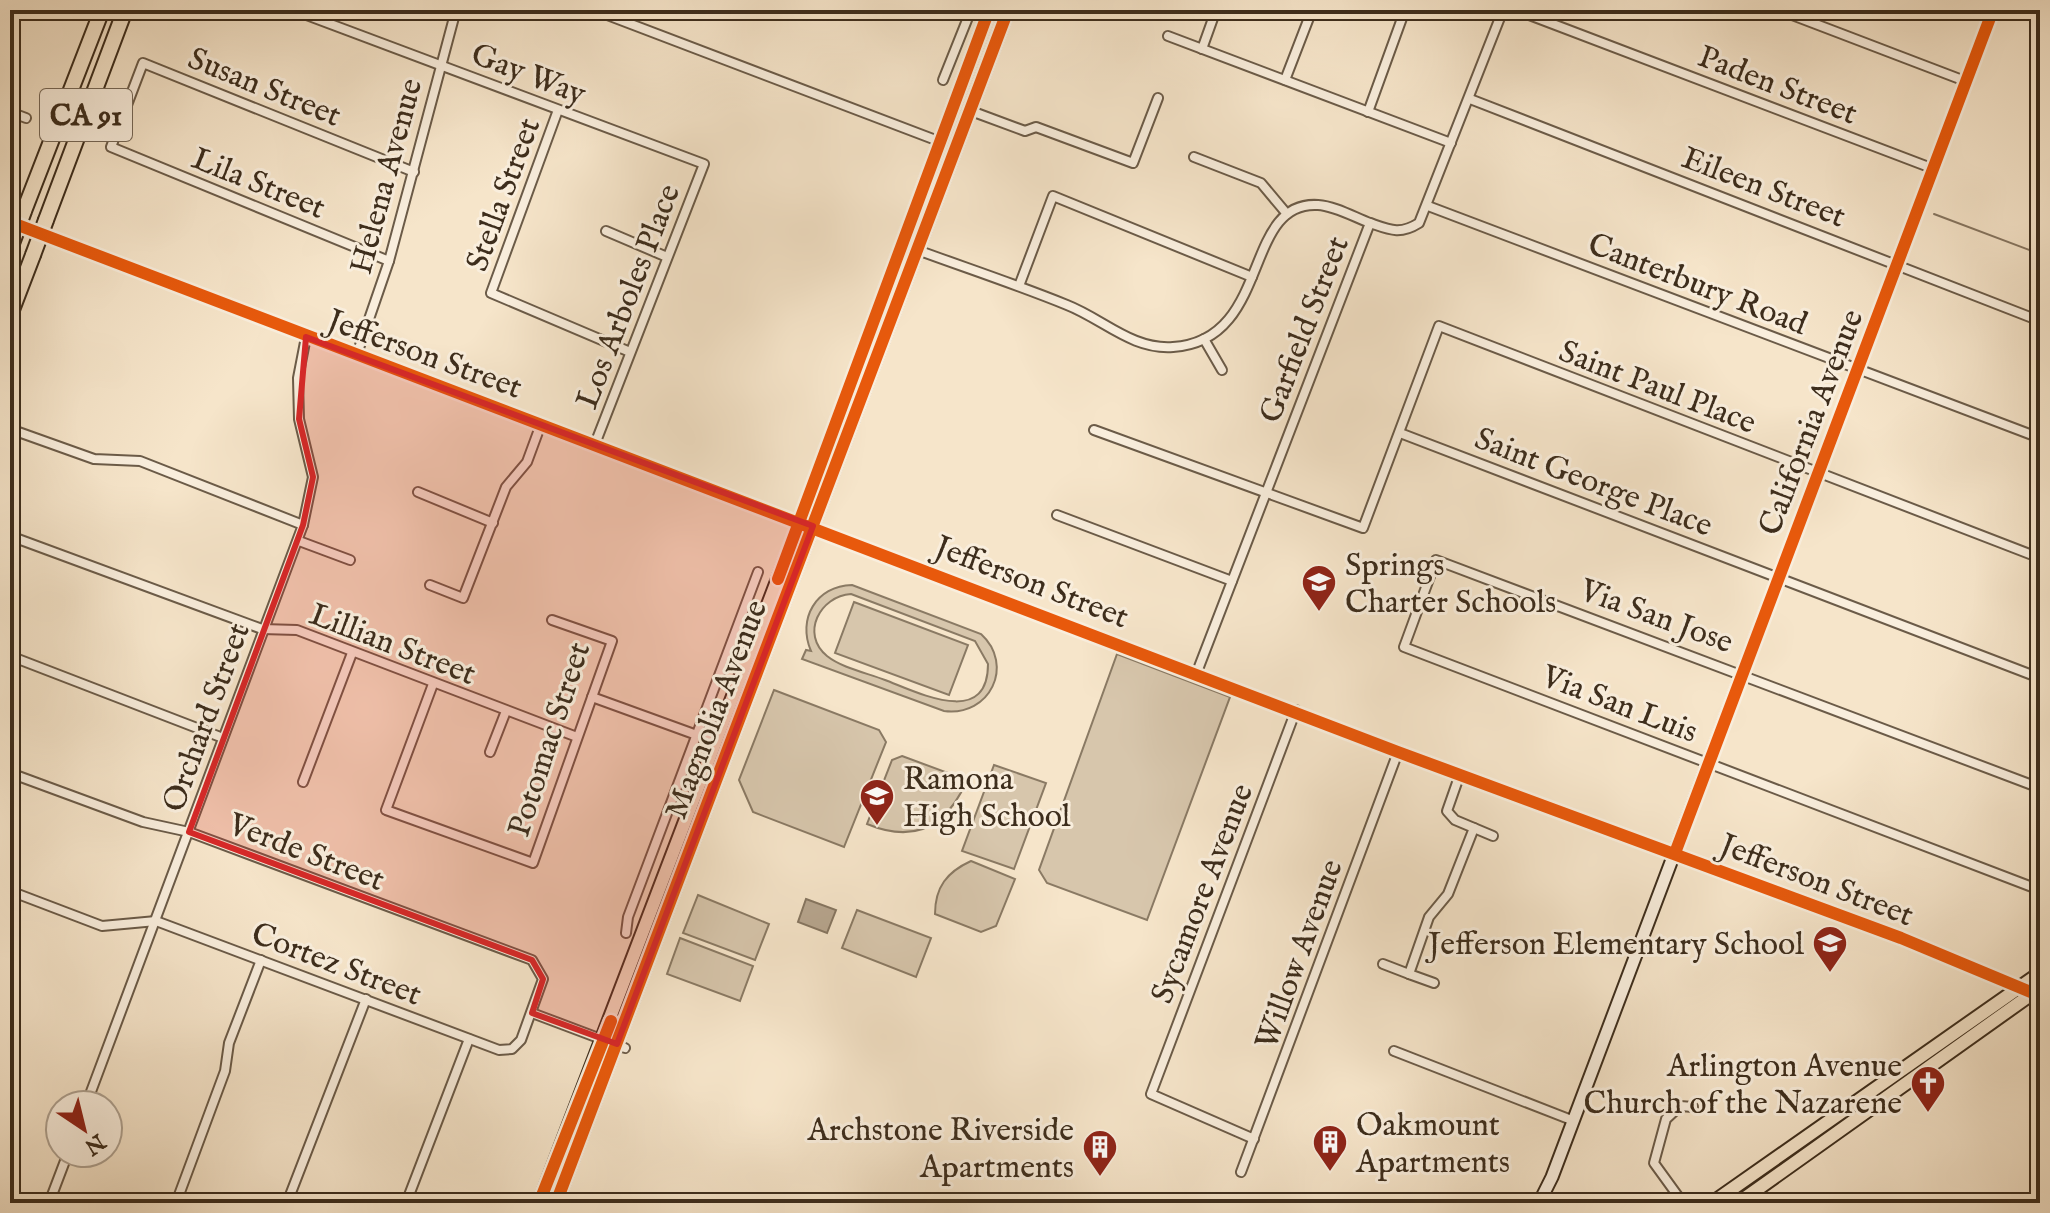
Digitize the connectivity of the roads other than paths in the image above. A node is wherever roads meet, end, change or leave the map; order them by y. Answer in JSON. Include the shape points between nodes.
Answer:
{"nodes":[{"id":1,"x":102,"y":10,"type":"edge"},
{"id":2,"x":125,"y":10,"type":"edge"},
{"id":3,"x":293,"y":10,"type":"edge"},
{"id":4,"x":456,"y":10,"type":"edge"},
{"id":5,"x":594,"y":10,"type":"edge"},
{"id":6,"x":971,"y":10,"type":"edge"},
{"id":7,"x":989,"y":10,"type":"edge"},
{"id":8,"x":1008,"y":10,"type":"edge"},
{"id":9,"x":1216,"y":10,"type":"edge"},
{"id":10,"x":1312,"y":10,"type":"edge"},
{"id":11,"x":1405,"y":10,"type":"edge"},
{"id":12,"x":1503,"y":10,"type":"edge"},
{"id":13,"x":1516,"y":10,"type":"edge"},
{"id":14,"x":1779,"y":10,"type":"edge"},
{"id":15,"x":1993,"y":10,"type":"edge"},
{"id":16,"x":1168,"y":36,"type":"dead end"},
{"id":17,"x":1202,"y":49,"type":"junction"},
{"id":18,"x":143,"y":63,"type":"joint"},
{"id":19,"x":440,"y":65,"type":"junction"},
{"id":20,"x":943,"y":80,"type":"dead end"},
{"id":21,"x":1285,"y":80,"type":"junction"},
{"id":22,"x":1965,"y":81,"type":"junction"},
{"id":23,"x":1158,"y":98,"type":"dead end"},
{"id":24,"x":1470,"y":99,"type":"junction"},
{"id":25,"x":558,"y":110,"type":"junction"},
{"id":26,"x":971,"y":111,"type":"junction"},
{"id":27,"x":10,"y":112,"type":"edge"},
{"id":28,"x":1368,"y":112,"type":"junction"},
{"id":29,"x":26,"y":118,"type":"dead end"},
{"id":30,"x":941,"y":142,"type":"junction"},
{"id":31,"x":1451,"y":143,"type":"junction"},
{"id":32,"x":1194,"y":157,"type":"dead end"},
{"id":33,"x":704,"y":164,"type":"joint"},
{"id":34,"x":1934,"y":169,"type":"junction"},
{"id":35,"x":414,"y":172,"type":"junction"},
{"id":36,"x":1428,"y":206,"type":"junction"},
{"id":37,"x":1287,"y":214,"type":"junction"},
{"id":38,"x":10,"y":222,"type":"edge"},
{"id":39,"x":1370,"y":223,"type":"junction"},
{"id":40,"x":606,"y":231,"type":"dead end"},
{"id":41,"x":901,"y":244,"type":"junction"},
{"id":42,"x":11,"y":247,"type":"edge"},
{"id":43,"x":919,"y":251,"type":"junction"},
{"id":44,"x":667,"y":257,"type":"junction"},
{"id":45,"x":389,"y":261,"type":"junction"},
{"id":46,"x":1897,"y":265,"type":"junction"},
{"id":47,"x":1252,"y":277,"type":"junction"},
{"id":48,"x":1019,"y":286,"type":"junction"},
{"id":49,"x":10,"y":315,"type":"edge"},
{"id":50,"x":2040,"y":321,"type":"edge"},
{"id":51,"x":306,"y":337,"type":"junction"},
{"id":52,"x":1204,"y":339,"type":"junction"},
{"id":53,"x":630,"y":352,"type":"junction"},
{"id":54,"x":357,"y":354,"type":"junction"},
{"id":55,"x":1857,"y":369,"type":"junction"},
{"id":56,"x":1222,"y":370,"type":"dead end"},
{"id":57,"x":15,"y":387,"type":"dead end"},
{"id":58,"x":10,"y":401,"type":"edge"},
{"id":59,"x":541,"y":424,"type":"junction"},
{"id":60,"x":10,"y":429,"type":"edge"},
{"id":61,"x":1094,"y":430,"type":"dead end"},
{"id":62,"x":1400,"y":433,"type":"junction"},
{"id":63,"x":2040,"y":438,"type":"edge"},
{"id":64,"x":595,"y":444,"type":"junction"},
{"id":65,"x":1818,"y":474,"type":"junction"},
{"id":66,"x":418,"y":492,"type":"dead end"},
{"id":67,"x":1266,"y":494,"type":"junction"},
{"id":68,"x":1057,"y":515,"type":"dead end"},
{"id":69,"x":800,"y":521,"type":"junction"},
{"id":70,"x":493,"y":523,"type":"junction"},
{"id":71,"x":303,"y":525,"type":"junction"},
{"id":72,"x":813,"y":526,"type":"junction"},
{"id":73,"x":10,"y":536,"type":"edge"},
{"id":74,"x":299,"y":541,"type":"junction"},
{"id":75,"x":2040,"y":558,"type":"edge"},
{"id":76,"x":350,"y":560,"type":"dead end"},
{"id":77,"x":1436,"y":560,"type":"joint"},
{"id":78,"x":758,"y":572,"type":"dead end"},
{"id":79,"x":1779,"y":578,"type":"junction"},
{"id":80,"x":1232,"y":581,"type":"junction"},
{"id":81,"x":430,"y":585,"type":"dead end"},
{"id":82,"x":552,"y":620,"type":"dead end"},
{"id":83,"x":262,"y":629,"type":"junction"},
{"id":84,"x":352,"y":653,"type":"junction"},
{"id":85,"x":10,"y":656,"type":"edge"},
{"id":86,"x":1197,"y":672,"type":"junction"},
{"id":87,"x":1741,"y":674,"type":"junction"},
{"id":88,"x":2040,"y":678,"type":"edge"},
{"id":89,"x":433,"y":684,"type":"junction"},
{"id":90,"x":592,"y":697,"type":"junction"},
{"id":91,"x":1296,"y":710,"type":"junction"},
{"id":92,"x":506,"y":711,"type":"junction"},
{"id":93,"x":697,"y":735,"type":"junction"},
{"id":94,"x":577,"y":737,"type":"junction"},
{"id":95,"x":223,"y":738,"type":"junction"},
{"id":96,"x":716,"y":742,"type":"junction"},
{"id":97,"x":490,"y":752,"type":"dead end"},
{"id":98,"x":1398,"y":752,"type":"junction"},
{"id":99,"x":1708,"y":762,"type":"junction"},
{"id":100,"x":10,"y":773,"type":"edge"},
{"id":101,"x":1460,"y":774,"type":"junction"},
{"id":102,"x":303,"y":782,"type":"dead end"},
{"id":103,"x":2040,"y":788,"type":"edge"},
{"id":104,"x":1474,"y":828,"type":"junction"},
{"id":105,"x":189,"y":832,"type":"junction"},
{"id":106,"x":1493,"y":836,"type":"dead end"},
{"id":107,"x":1675,"y":853,"type":"junction"},
{"id":108,"x":2040,"y":890,"type":"edge"},
{"id":109,"x":10,"y":891,"type":"edge"},
{"id":110,"x":156,"y":921,"type":"junction"},
{"id":111,"x":626,"y":933,"type":"dead end"},
{"id":112,"x":261,"y":960,"type":"junction"},
{"id":113,"x":1383,"y":964,"type":"dead end"},
{"id":114,"x":2040,"y":973,"type":"edge"},
{"id":115,"x":1409,"y":974,"type":"junction"},
{"id":116,"x":2002,"y":980,"type":"junction"},
{"id":117,"x":1434,"y":983,"type":"dead end"},
{"id":118,"x":2020,"y":987,"type":"junction"},
{"id":119,"x":2037,"y":990,"type":"edge"},
{"id":120,"x":366,"y":999,"type":"junction"},
{"id":121,"x":2000,"y":1002,"type":"junction"},
{"id":122,"x":532,"y":1013,"type":"junction"},
{"id":123,"x":469,"y":1039,"type":"junction"},
{"id":124,"x":603,"y":1040,"type":"junction"},
{"id":125,"x":621,"y":1046,"type":"junction"},
{"id":126,"x":1394,"y":1051,"type":"dead end"},
{"id":127,"x":92,"y":1089,"type":"edge"},
{"id":128,"x":1693,"y":1107,"type":"dead end"},
{"id":129,"x":1574,"y":1121,"type":"junction"},
{"id":130,"x":1254,"y":1139,"type":"junction"},
{"id":131,"x":62,"y":1169,"type":"edge"},
{"id":132,"x":1241,"y":1172,"type":"dead end"},
{"id":133,"x":49,"y":1203,"type":"edge"},
{"id":134,"x":176,"y":1203,"type":"edge"},
{"id":135,"x":287,"y":1203,"type":"edge"},
{"id":136,"x":406,"y":1203,"type":"edge"},
{"id":137,"x":539,"y":1203,"type":"edge"},
{"id":138,"x":556,"y":1203,"type":"edge"},
{"id":139,"x":1542,"y":1203,"type":"edge"},
{"id":140,"x":1683,"y":1203,"type":"edge"},
{"id":141,"x":1712,"y":1203,"type":"edge"},
{"id":142,"x":1738,"y":1203,"type":"edge"}],
"edges":[{"from":1,"to":42,"type":"highway","number":"CA 91","bridge":true},
{"from":2,"to":49,"type":"highway","number":"CA 91","bridge":true},
{"from":3,"to":19,"type":"street","name":"Gay Way"},
{"from":4,"to":19,"type":"street","name":"Helena Avenue"},
{"from":5,"to":30,"type":"street"},
{"from":6,"to":20,"type":"street"},
{"from":7,"to":30,"type":"main road","name":"Magnolia Avenue"},
{"from":8,"to":26,"type":"main road","name":"Magnolia Avenue"},
{"from":9,"to":17,"type":"street"},
{"from":10,"to":21,"type":"street"},
{"from":11,"to":28,"type":"street"},
{"from":12,"to":24,"type":"street","name":"Garfield Street"},
{"from":13,"to":34,"type":"street","name":"Paden Street"},
{"from":14,"to":22,"type":"street"},
{"from":15,"to":22,"type":"main road","name":"California Avenue"},
{"from":16,"to":17,"type":"street"},
{"from":17,"to":21,"type":"street"},
{"from":18,"to":35,"type":"street","name":"Susan Street"},
{"from":18,"to":45,"type":"street","name":"Lila Street","via":[[111,147]]},
{"from":19,"to":25,"type":"street","name":"Gay Way"},
{"from":19,"to":35,"type":"street","name":"Helena Avenue"},
{"from":21,"to":28,"type":"street"},
{"from":22,"to":34,"type":"main road","name":"California Avenue"},
{"from":23,"to":26,"type":"street","via":[[1133,163],[1036,127],[1025,131]]},
{"from":24,"to":31,"type":"street","name":"Garfield Street"},
{"from":24,"to":46,"type":"street","name":"Eileen Street"},
{"from":25,"to":33,"type":"street","name":"Gay Way"},
{"from":25,"to":53,"type":"street","name":"Stella Street","via":[[491,293]]},
{"from":26,"to":43,"type":"main road","name":"Magnolia Avenue"},
{"from":27,"to":29,"type":"street"},
{"from":28,"to":31,"type":"street"},
{"from":30,"to":41,"type":"main road","name":"Magnolia Avenue"},
{"from":31,"to":36,"type":"street","name":"Garfield Street"},
{"from":32,"to":37,"type":"street","via":[[1261,183]]},
{"from":33,"to":44,"type":"street","name":"Los Arboles Place"},
{"from":34,"to":46,"type":"main road","name":"California Avenue"},
{"from":35,"to":45,"type":"street","name":"Helena Avenue"},
{"from":36,"to":39,"type":"street","name":"Garfield Street","via":[[1419,223],[1406,231]]},
{"from":36,"to":55,"type":"street","name":"Canterbury Road"},
{"from":37,"to":39,"type":"street","via":[[1321,205]]},
{"from":37,"to":47,"type":"street","via":[[1268,237]]},
{"from":38,"to":51,"type":"street","name":"Jefferson Street"},
{"from":39,"to":67,"type":"street","name":"Garfield Street"},
{"from":40,"to":44,"type":"street"},
{"from":41,"to":43,"type":"street"},
{"from":41,"to":69,"type":"main road","name":"Magnolia Avenue"},
{"from":43,"to":48,"type":"street"},
{"from":43,"to":72,"type":"main road","name":"Magnolia Avenue"},
{"from":44,"to":53,"type":"street","name":"Los Arboles Place"},
{"from":45,"to":54,"type":"street","name":"Helena Avenue"},
{"from":46,"to":50,"type":"street","name":"Eileen Street"},
{"from":46,"to":55,"type":"main road","name":"California Avenue"},
{"from":47,"to":48,"type":"street","via":[[1053,196]]},
{"from":47,"to":52,"type":"street","via":[[1232,317]]},
{"from":48,"to":52,"type":"street","via":[[1146,345],[1173,347]]},
{"from":51,"to":54,"type":"street","name":"Jefferson Street"},
{"from":51,"to":71,"type":"street","name":"Orchard Street","via":[[298,378],[299,419],[313,477]]},
{"from":52,"to":56,"type":"street"},
{"from":53,"to":64,"type":"street","name":"Los Arboles Place"},
{"from":54,"to":59,"type":"street","name":"Jefferson Street"},
{"from":55,"to":63,"type":"street","name":"Canterbury Road"},
{"from":55,"to":65,"type":"main road","name":"California Avenue"},
{"from":57,"to":58,"type":"street"},
{"from":59,"to":64,"type":"street","name":"Jefferson Street"},
{"from":59,"to":70,"type":"street","name":"Los Arboles Place","via":[[527,462],[506,487]]},
{"from":60,"to":71,"type":"street","via":[[94,459],[140,461]]},
{"from":61,"to":67,"type":"street"},
{"from":62,"to":65,"type":"street","name":"Saint Paul Place","via":[[1439,326]]},
{"from":62,"to":67,"type":"street","via":[[1363,528]]},
{"from":62,"to":79,"type":"street","name":"Saint George Place"},
{"from":64,"to":69,"type":"street","name":"Jefferson Street"},
{"from":65,"to":75,"type":"street","name":"Saint Paul Place"},
{"from":65,"to":79,"type":"main road","name":"California Avenue"},
{"from":66,"to":70,"type":"street"},
{"from":67,"to":80,"type":"street","name":"Garfield Street"},
{"from":68,"to":80,"type":"street"},
{"from":69,"to":72,"type":"street","name":"Jefferson Street"},
{"from":69,"to":96,"type":"main road","name":"Magnolia Avenue"},
{"from":70,"to":81,"type":"street","name":"Los Arboles Place","via":[[463,598]]},
{"from":71,"to":74,"type":"street","name":"Orchard Street"},
{"from":72,"to":86,"type":"street","name":"Jefferson Street"},
{"from":72,"to":125,"type":"main road","name":"Magnolia Avenue"},
{"from":73,"to":83,"type":"street","name":"Lillian Street"},
{"from":74,"to":76,"type":"street"},
{"from":74,"to":83,"type":"street","name":"Orchard Street"},
{"from":77,"to":87,"type":"street","name":"Via San Jose"},
{"from":77,"to":99,"type":"street","name":"Via San Luis","via":[[1404,647]]},
{"from":78,"to":93,"type":"street"},
{"from":79,"to":87,"type":"main road","name":"California Avenue"},
{"from":79,"to":88,"type":"street","name":"Saint George Place"},
{"from":80,"to":86,"type":"street","name":"Garfield Street"},
{"from":82,"to":90,"type":"street","name":"Potomac Street","via":[[612,641]]},
{"from":83,"to":84,"type":"street","name":"Lillian Street","via":[[297,630]]},
{"from":83,"to":95,"type":"street","name":"Orchard Street"},
{"from":84,"to":89,"type":"street","name":"Lillian Street"},
{"from":84,"to":102,"type":"street"},
{"from":85,"to":95,"type":"street"},
{"from":86,"to":91,"type":"street","name":"Jefferson Street"},
{"from":87,"to":99,"type":"main road","name":"California Avenue"},
{"from":87,"to":103,"type":"street","name":"Via San Jose"},
{"from":89,"to":92,"type":"street","name":"Lillian Street"},
{"from":89,"to":94,"type":"street","name":"Potomac Street","via":[[386,810],[533,863]]},
{"from":90,"to":93,"type":"street"},
{"from":90,"to":94,"type":"street","name":"Potomac Street"},
{"from":91,"to":98,"type":"street","name":"Jefferson Street"},
{"from":91,"to":130,"type":"street","name":"Sycamore Avenue","via":[[1151,1094]]},
{"from":92,"to":94,"type":"street","name":"Lillian Street"},
{"from":92,"to":97,"type":"street"},
{"from":93,"to":96,"type":"street"},
{"from":93,"to":111,"type":"street"},
{"from":95,"to":105,"type":"street","name":"Orchard Street"},
{"from":96,"to":124,"type":"main road","name":"Magnolia Avenue"},
{"from":98,"to":101,"type":"street","name":"Jefferson Street"},
{"from":98,"to":130,"type":"street","name":"Willow Avenue"},
{"from":99,"to":107,"type":"main road","name":"California Avenue"},
{"from":99,"to":108,"type":"street","name":"Via San Luis"},
{"from":100,"to":105,"type":"street","name":"Verde Street","via":[[143,822]]},
{"from":101,"to":104,"type":"street","via":[[1447,811]]},
{"from":101,"to":107,"type":"street","name":"Jefferson Street"},
{"from":104,"to":106,"type":"street"},
{"from":104,"to":115,"type":"street","via":[[1448,894],[1429,917]]},
{"from":105,"to":110,"type":"street","name":"Orchard Street"},
{"from":105,"to":122,"type":"street","name":"Verde Street","via":[[532,960],[543,979]]},
{"from":107,"to":116,"type":"street","name":"Jefferson Street"},
{"from":107,"to":129,"type":"main road","name":"California Avenue"},
{"from":109,"to":110,"type":"street","name":"Cortez Street","via":[[102,926]]},
{"from":110,"to":112,"type":"street","name":"Cortez Street"},
{"from":110,"to":127,"type":"street","name":"Orchard Street"},
{"from":112,"to":120,"type":"street","name":"Cortez Street"},
{"from":112,"to":134,"type":"street"},
{"from":113,"to":115,"type":"street"},
{"from":114,"to":118,"type":"main road"},
{"from":115,"to":117,"type":"street"},
{"from":116,"to":118,"type":"street","name":"Jefferson Street"},
{"from":116,"to":121,"type":"street","via":[[2007,988]]},
{"from":118,"to":119,"type":"street","name":"Jefferson Street"},
{"from":118,"to":121,"type":"main road"},
{"from":119,"to":142,"type":"main road"},
{"from":120,"to":123,"type":"street","name":"Cortez Street"},
{"from":120,"to":135,"type":"street"},
{"from":121,"to":141,"type":"main road"},
{"from":122,"to":123,"type":"street","name":"Cortez Street","via":[[512,1049]]},
{"from":122,"to":124,"type":"street"},
{"from":123,"to":136,"type":"street"},
{"from":124,"to":125,"type":"street"},
{"from":124,"to":137,"type":"main road","name":"Magnolia Avenue"},
{"from":125,"to":138,"type":"main road","name":"Magnolia Avenue"},
{"from":126,"to":129,"type":"street"},
{"from":128,"to":140,"type":"street","via":[[1680,1106],[1666,1119],[1654,1163]]},
{"from":129,"to":139,"type":"main road","name":"California Avenue"},
{"from":130,"to":132,"type":"street","name":"Willow Avenue"},
{"from":131,"to":133,"type":"street"}]}
